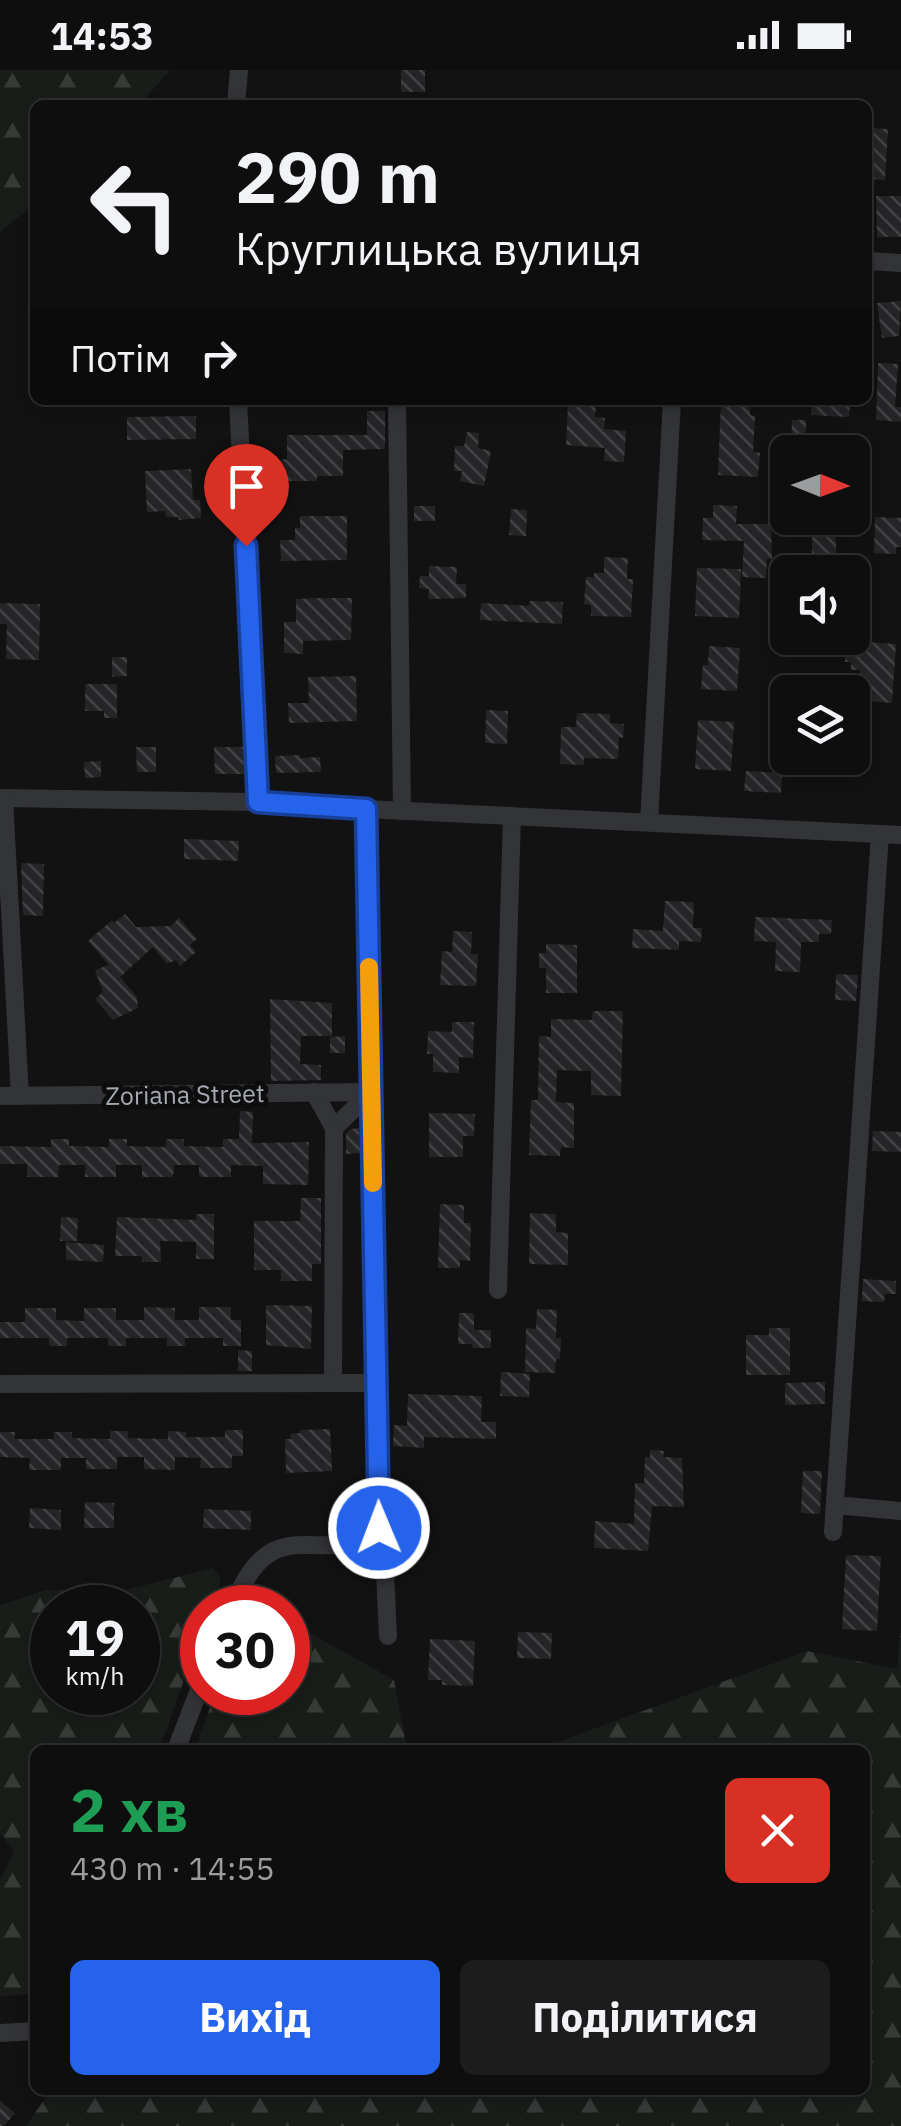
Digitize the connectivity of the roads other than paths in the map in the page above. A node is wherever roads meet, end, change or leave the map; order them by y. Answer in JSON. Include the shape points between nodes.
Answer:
{"nodes":[{"id":1,"x":239,"y":70,"type":"edge"},
{"id":2,"x":236,"y":100,"type":"edge"},
{"id":3,"x":872,"y":261,"type":"edge"},
{"id":4,"x":901,"y":263,"type":"edge"},
{"id":5,"x":238,"y":405,"type":"edge"},
{"id":6,"x":397,"y":405,"type":"edge"},
{"id":7,"x":672,"y":405,"type":"edge"},
{"id":8,"x":2,"y":798,"type":"edge"},
{"id":9,"x":258,"y":802,"type":"junction"},
{"id":10,"x":366,"y":809,"type":"junction"},
{"id":11,"x":402,"y":811,"type":"junction"},
{"id":12,"x":512,"y":816,"type":"junction"},
{"id":13,"x":649,"y":822,"type":"junction"},
{"id":14,"x":880,"y":834,"type":"junction"},
{"id":15,"x":901,"y":835,"type":"edge"},
{"id":16,"x":314,"y":1092,"type":"junction"},
{"id":17,"x":371,"y":1092,"type":"junction"},
{"id":18,"x":0,"y":1096,"type":"edge"},
{"id":19,"x":20,"y":1096,"type":"junction"},
{"id":20,"x":334,"y":1128,"type":"junction"},
{"id":21,"x":498,"y":1290,"type":"dead end"},
{"id":22,"x":333,"y":1382,"type":"junction"},
{"id":23,"x":377,"y":1382,"type":"junction"},
{"id":24,"x":0,"y":1384,"type":"edge"},
{"id":25,"x":835,"y":1505,"type":"junction"},
{"id":26,"x":901,"y":1511,"type":"edge"},
{"id":27,"x":379,"y":1528,"type":"junction"},
{"id":28,"x":833,"y":1532,"type":"dead end"},
{"id":29,"x":242,"y":1585,"type":"edge"},
{"id":30,"x":388,"y":1636,"type":"dead end"},
{"id":31,"x":189,"y":1715,"type":"edge"},
{"id":32,"x":178,"y":1745,"type":"edge"},
{"id":33,"x":30,"y":2030,"type":"edge"},
{"id":34,"x":0,"y":2033,"type":"edge"}],
"edges":[{"from":1,"to":2,"type":"street"},
{"from":3,"to":4,"type":"street"},
{"from":5,"to":9,"type":"street"},
{"from":6,"to":11,"type":"street"},
{"from":7,"to":13,"type":"street"},
{"from":8,"to":9,"type":"street"},
{"from":8,"to":19,"type":"street"},
{"from":9,"to":10,"type":"street"},
{"from":10,"to":11,"type":"street"},
{"from":10,"to":17,"type":"street"},
{"from":11,"to":12,"type":"street"},
{"from":12,"to":13,"type":"street"},
{"from":12,"to":21,"type":"street"},
{"from":13,"to":14,"type":"street"},
{"from":14,"to":15,"type":"street"},
{"from":14,"to":25,"type":"street"},
{"from":16,"to":17,"type":"street","name":"Zoriana Street"},
{"from":16,"to":19,"type":"street","name":"Zoriana Street"},
{"from":16,"to":20,"type":"street"},
{"from":17,"to":20,"type":"street"},
{"from":17,"to":23,"type":"street"},
{"from":18,"to":19,"type":"street","name":"Zoriana Street"},
{"from":20,"to":22,"type":"street"},
{"from":22,"to":23,"type":"street"},
{"from":22,"to":24,"type":"street"},
{"from":23,"to":27,"type":"street"},
{"from":25,"to":26,"type":"street"},
{"from":25,"to":28,"type":"street"},
{"from":27,"to":29,"type":"street","via":[[363,1540],[274,1548]]},
{"from":27,"to":30,"type":"street"},
{"from":31,"to":32,"type":"street"},
{"from":33,"to":34,"type":"street"}]}
